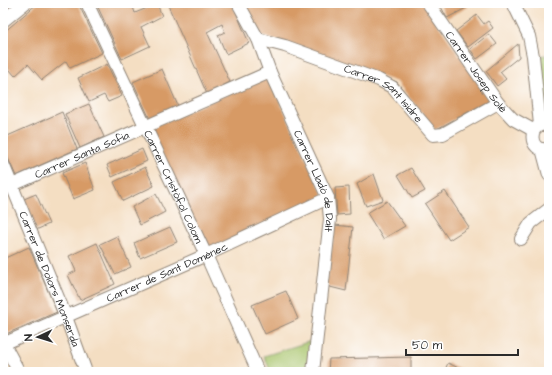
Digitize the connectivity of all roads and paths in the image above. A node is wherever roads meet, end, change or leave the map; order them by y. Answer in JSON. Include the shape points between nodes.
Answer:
{"nodes":[{"id":1,"x":25,"y":3,"type":"edge"},
{"id":2,"x":87,"y":3,"type":"edge"},
{"id":3,"x":238,"y":3,"type":"edge"},
{"id":4,"x":428,"y":3,"type":"edge"},
{"id":5,"x":513,"y":3,"type":"edge"},
{"id":6,"x":3,"y":21,"type":"edge"},
{"id":7,"x":258,"y":39,"type":"junction"},
{"id":8,"x":270,"y":72,"type":"junction"},
{"id":9,"x":498,"y":103,"type":"junction"},
{"id":10,"x":145,"y":125,"type":"junction"},
{"id":11,"x":541,"y":127,"type":"edge"},
{"id":12,"x":546,"y":149,"type":"edge"},
{"id":13,"x":3,"y":164,"type":"edge"},
{"id":14,"x":549,"y":175,"type":"edge"},
{"id":15,"x":8,"y":187,"type":"edge"},
{"id":16,"x":328,"y":198,"type":"junction"},
{"id":17,"x":549,"y":209,"type":"edge"},
{"id":18,"x":521,"y":239,"type":"dead end"},
{"id":19,"x":206,"y":255,"type":"junction"},
{"id":20,"x":66,"y":317,"type":"junction"},
{"id":21,"x":3,"y":343,"type":"edge"},
{"id":22,"x":19,"y":372,"type":"edge"},
{"id":23,"x":86,"y":372,"type":"edge"},
{"id":24,"x":258,"y":372,"type":"edge"},
{"id":25,"x":313,"y":372,"type":"edge"}],
"edges":[{"from":1,"to":6,"type":"street"},
{"from":2,"to":10,"type":"street","name":"Carrer Cristòfol Colom"},
{"from":3,"to":7,"type":"street","name":"Carrer Lladó de Dalt"},
{"from":4,"to":9,"type":"street","name":"Carrer Josep Solé"},
{"from":5,"to":11,"type":"street","via":[[529,36]]},
{"from":7,"to":8,"type":"street","name":"Carrer Lladó de Dalt"},
{"from":7,"to":9,"type":"street","name":"Carrer Sant Isidre","via":[[285,46],[392,87],[433,135],[443,134]]},
{"from":8,"to":10,"type":"street","name":"Carrer Santa Sofia"},
{"from":8,"to":16,"type":"street","name":"Carrer Lladó de Dalt"},
{"from":9,"to":11,"type":"street","name":"Carrer Josep Solé","via":[[512,119]]},
{"from":10,"to":15,"type":"street","name":"Carrer Santa Sofia"},
{"from":10,"to":19,"type":"street","name":"Carrer Cristòfol Colom"},
{"from":11,"to":12,"type":"street","via":[[532,141],[537,147]]},
{"from":12,"to":14,"type":"street"},
{"from":13,"to":15,"type":"street","name":"Carrer de Dolors Monserda"},
{"from":15,"to":20,"type":"street","name":"Carrer de Dolors Monserda"},
{"from":16,"to":19,"type":"street","name":"Carrer de Sant Domènec"},
{"from":16,"to":25,"type":"street","name":"Carrer Lladó de Dalt","via":[[330,219]]},
{"from":17,"to":18,"type":"street","via":[[531,223]]},
{"from":19,"to":20,"type":"street","name":"Carrer de Sant Domènec"},
{"from":19,"to":24,"type":"street","name":"Carrer Cristòfol Colom"},
{"from":20,"to":21,"type":"street","name":"Carrer de Sant Domènec"},
{"from":20,"to":23,"type":"street","name":"Carrer de Dolors Monserda"},
{"from":21,"to":22,"type":"street"}]}
